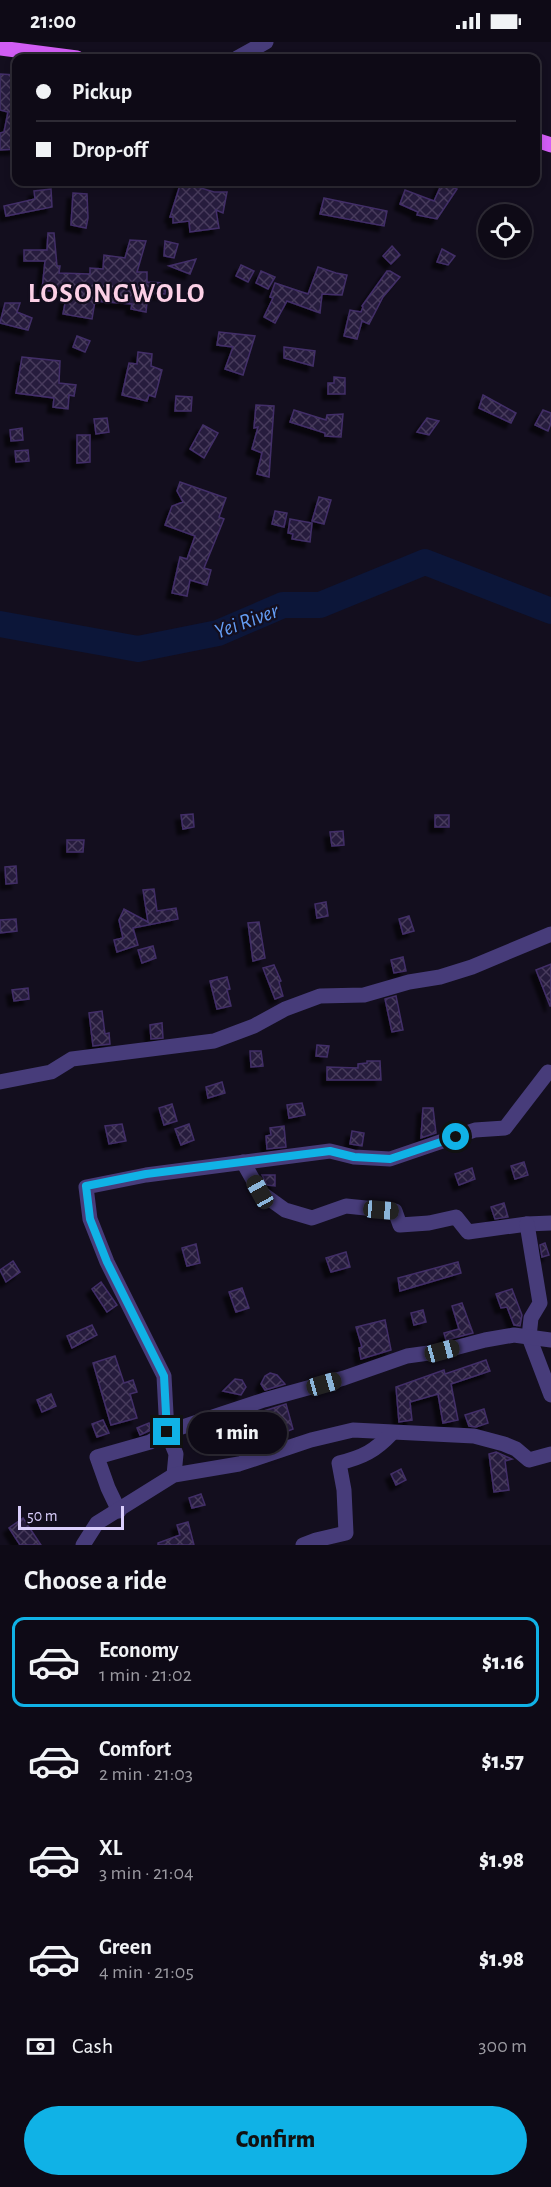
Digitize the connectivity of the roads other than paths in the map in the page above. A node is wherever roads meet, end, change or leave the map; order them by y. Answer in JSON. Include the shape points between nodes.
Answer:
{"nodes":[{"id":1,"x":266,"y":42,"type":"edge"},
{"id":2,"x":0,"y":48,"type":"edge"},
{"id":3,"x":46,"y":48,"type":"edge"},
{"id":4,"x":65,"y":54,"type":"edge"},
{"id":5,"x":244,"y":54,"type":"edge"},
{"id":6,"x":551,"y":934,"type":"edge"},
{"id":7,"x":549,"y":1072,"type":"dead end"},
{"id":8,"x":0,"y":1082,"type":"edge"},
{"id":9,"x":243,"y":1162,"type":"junction"},
{"id":10,"x":551,"y":1223,"type":"edge"},
{"id":11,"x":527,"y":1224,"type":"junction"},
{"id":12,"x":529,"y":1337,"type":"junction"},
{"id":13,"x":551,"y":1340,"type":"edge"},
{"id":14,"x":551,"y":1395,"type":"edge"},
{"id":15,"x":167,"y":1432,"type":"junction"},
{"id":16,"x":392,"y":1433,"type":"junction"},
{"id":17,"x":176,"y":1454,"type":"junction"},
{"id":18,"x":551,"y":1454,"type":"edge"},
{"id":19,"x":203,"y":1470,"type":"junction"},
{"id":20,"x":174,"y":1475,"type":"junction"},
{"id":21,"x":119,"y":1511,"type":"junction"},
{"id":22,"x":83,"y":1545,"type":"edge"},
{"id":23,"x":303,"y":1545,"type":"edge"}],
"edges":[{"from":1,"to":5,"type":"street"},
{"from":2,"to":3,"type":"main road"},
{"from":3,"to":4,"type":"main road"},
{"from":6,"to":8,"type":"street","via":[[440,977],[364,995],[321,996],[214,1041],[72,1059],[51,1072]]},
{"from":7,"to":9,"type":"street","via":[[505,1128],[475,1130],[390,1159],[330,1151]]},
{"from":9,"to":11,"type":"street","via":[[260,1192],[285,1210],[312,1218],[346,1206],[395,1211],[400,1225],[456,1217],[468,1232]]},
{"from":9,"to":15,"type":"street","via":[[86,1186],[90,1219],[107,1262],[164,1376]]},
{"from":10,"to":11,"type":"street"},
{"from":11,"to":12,"type":"street","via":[[540,1303],[531,1318]]},
{"from":12,"to":13,"type":"street"},
{"from":12,"to":14,"type":"street"},
{"from":12,"to":15,"type":"street","via":[[514,1335],[407,1356]]},
{"from":15,"to":17,"type":"street"},
{"from":15,"to":21,"type":"street","via":[[150,1442],[97,1457]]},
{"from":16,"to":18,"type":"street","via":[[474,1436],[516,1449],[529,1460]]},
{"from":16,"to":19,"type":"street","via":[[353,1430],[239,1464]]},
{"from":16,"to":23,"type":"street","via":[[379,1447],[359,1458],[339,1462],[346,1533]]},
{"from":17,"to":19,"type":"street"},
{"from":17,"to":20,"type":"street"},
{"from":19,"to":20,"type":"street"},
{"from":20,"to":21,"type":"street"},
{"from":21,"to":22,"type":"street","via":[[97,1523]]}]}
